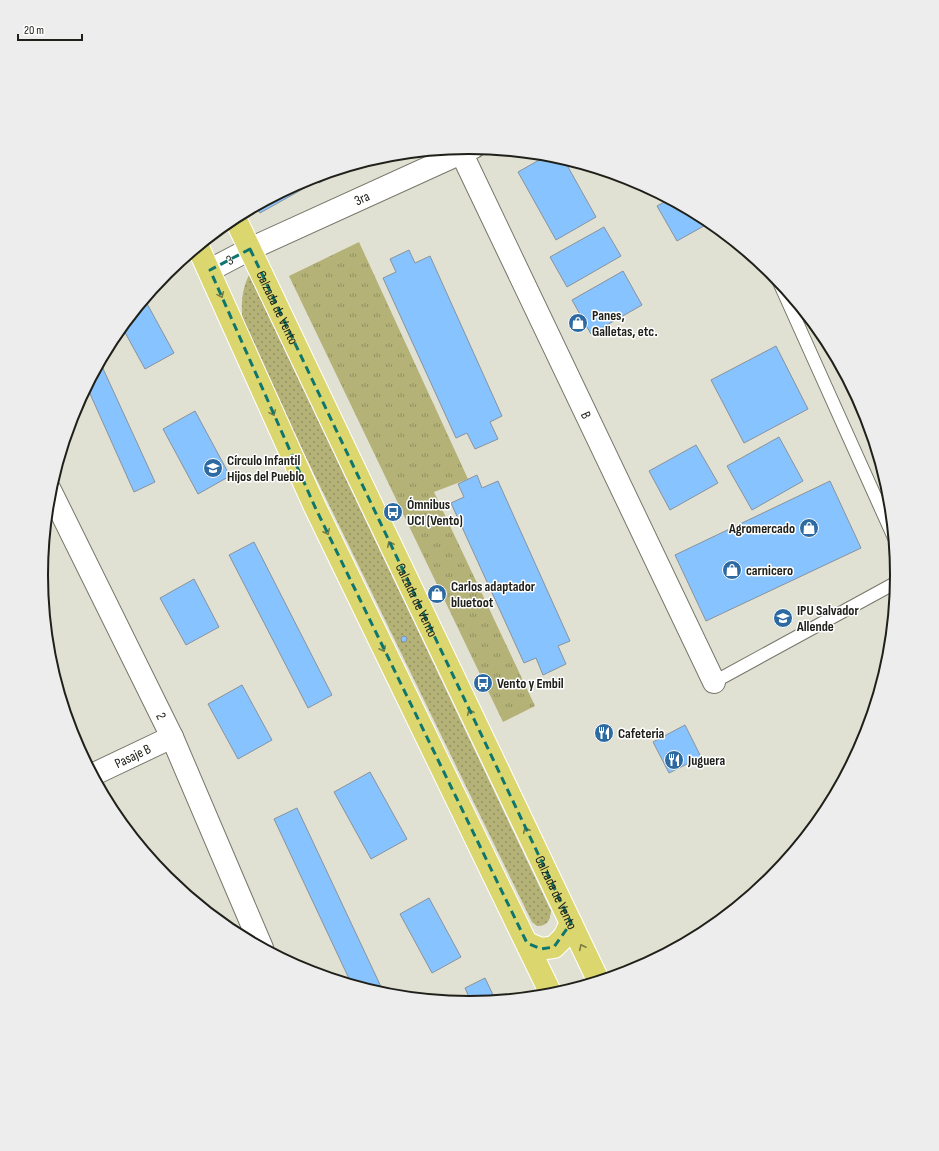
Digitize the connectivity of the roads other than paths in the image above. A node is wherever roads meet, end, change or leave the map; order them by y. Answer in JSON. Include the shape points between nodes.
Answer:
{"nodes":[{"id":1,"x":467,"y":154,"type":"edge"},
{"id":2,"x":455,"y":155,"type":"edge"},
{"id":3,"x":238,"y":223,"type":"edge"},
{"id":4,"x":250,"y":249,"type":"junction"},
{"id":5,"x":201,"y":252,"type":"edge"},
{"id":6,"x":210,"y":270,"type":"junction"},
{"id":7,"x":786,"y":298,"type":"edge"},
{"id":8,"x":55,"y":500,"type":"edge"},
{"id":9,"x":887,"y":523,"type":"edge"},
{"id":10,"x":891,"y":585,"type":"edge"},
{"id":11,"x":714,"y":682,"type":"joint"},
{"id":12,"x":172,"y":736,"type":"junction"},
{"id":13,"x":97,"y":773,"type":"edge"},
{"id":14,"x":571,"y":923,"type":"junction"},
{"id":15,"x":259,"y":941,"type":"edge"},
{"id":16,"x":527,"y":943,"type":"junction"},
{"id":17,"x":597,"y":978,"type":"edge"},
{"id":18,"x":549,"y":989,"type":"edge"}],
"edges":[{"from":1,"to":11,"type":"street","name":"B"},
{"from":2,"to":4,"type":"street","name":"3ra"},
{"from":3,"to":4,"type":"main road","name":"Calzada de Vento"},
{"from":4,"to":6,"type":"street","name":"3"},
{"from":14,"to":4,"type":"main road","name":"Calzada de Vento","one_way":true},
{"from":5,"to":6,"type":"main road"},
{"from":6,"to":16,"type":"main road","one_way":true,"via":[[315,507]]},
{"from":7,"to":9,"type":"lane"},
{"from":8,"to":12,"type":"street","name":"2"},
{"from":10,"to":11,"type":"lane"},
{"from":12,"to":13,"type":"street","name":"Pasaje B"},
{"from":12,"to":15,"type":"street","name":"2"},
{"from":14,"to":16,"type":"main road","via":[[564,937],[554,948],[540,949]]},
{"from":17,"to":14,"type":"main road","name":"Calzada de Vento","one_way":true},
{"from":16,"to":18,"type":"main road"}]}
